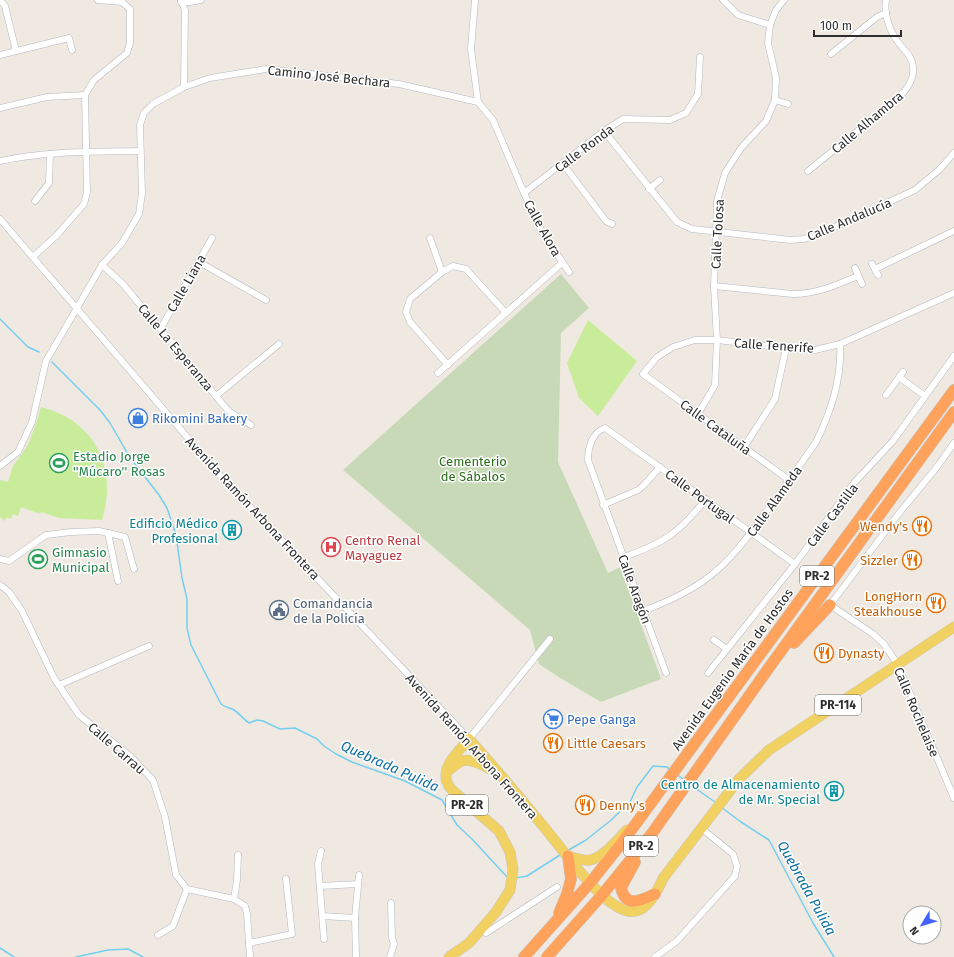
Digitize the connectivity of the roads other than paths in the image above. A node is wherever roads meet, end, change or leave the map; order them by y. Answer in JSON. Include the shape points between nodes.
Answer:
{"nodes":[{"id":1,"x":0,"y":0,"type":"edge"},
{"id":2,"x":98,"y":0,"type":"edge"},
{"id":3,"x":201,"y":0,"type":"edge"},
{"id":4,"x":475,"y":0,"type":"edge"},
{"id":5,"x":723,"y":0,"type":"edge"},
{"id":6,"x":784,"y":0,"type":"edge"},
{"id":7,"x":886,"y":0,"type":"edge"},
{"id":8,"x":182,"y":1,"type":"edge"},
{"id":9,"x":886,"y":13,"type":"junction"},
{"id":10,"x":770,"y":25,"type":"junction"},
{"id":11,"x":72,"y":50,"type":"dead end"},
{"id":12,"x":16,"y":51,"type":"junction"},
{"id":13,"x":831,"y":54,"type":"dead end"},
{"id":14,"x":0,"y":55,"type":"edge"},
{"id":15,"x":700,"y":57,"type":"dead end"},
{"id":16,"x":184,"y":86,"type":"junction"},
{"id":17,"x":85,"y":95,"type":"junction"},
{"id":18,"x":775,"y":100,"type":"junction"},
{"id":19,"x":478,"y":102,"type":"junction"},
{"id":20,"x":788,"y":104,"type":"dead end"},
{"id":21,"x":0,"y":108,"type":"edge"},
{"id":22,"x":604,"y":131,"type":"junction"},
{"id":23,"x":140,"y":151,"type":"junction"},
{"id":24,"x":86,"y":152,"type":"junction"},
{"id":25,"x":954,"y":153,"type":"edge"},
{"id":26,"x":50,"y":154,"type":"junction"},
{"id":27,"x":0,"y":161,"type":"edge"},
{"id":28,"x":563,"y":164,"type":"junction"},
{"id":29,"x":808,"y":171,"type":"dead end"},
{"id":30,"x":660,"y":180,"type":"dead end"},
{"id":31,"x":649,"y":189,"type":"junction"},
{"id":32,"x":524,"y":193,"type":"junction"},
{"id":33,"x":36,"y":201,"type":"dead end"},
{"id":34,"x":0,"y":219,"type":"edge"},
{"id":35,"x":612,"y":224,"type":"dead end"},
{"id":36,"x":954,"y":231,"type":"edge"},
{"id":37,"x":715,"y":232,"type":"junction"},
{"id":38,"x":212,"y":238,"type":"dead end"},
{"id":39,"x":430,"y":238,"type":"dead end"},
{"id":40,"x":33,"y":257,"type":"junction"},
{"id":41,"x":199,"y":262,"type":"junction"},
{"id":42,"x":562,"y":262,"type":"junction"},
{"id":43,"x":102,"y":266,"type":"junction"},
{"id":44,"x":855,"y":268,"type":"dead end"},
{"id":45,"x":442,"y":272,"type":"junction"},
{"id":46,"x":569,"y":272,"type":"dead end"},
{"id":47,"x":878,"y":275,"type":"dead end"},
{"id":48,"x":858,"y":276,"type":"junction"},
{"id":49,"x":862,"y":284,"type":"dead end"},
{"id":50,"x":714,"y":286,"type":"junction"},
{"id":51,"x":954,"y":293,"type":"edge"},
{"id":52,"x":266,"y":300,"type":"dead end"},
{"id":53,"x":77,"y":308,"type":"junction"},
{"id":54,"x":506,"y":313,"type":"junction"},
{"id":55,"x":160,"y":328,"type":"junction"},
{"id":56,"x":717,"y":340,"type":"junction"},
{"id":57,"x":280,"y":344,"type":"dead end"},
{"id":58,"x":840,"y":344,"type":"junction"},
{"id":59,"x":786,"y":348,"type":"junction"},
{"id":60,"x":954,"y":356,"type":"edge"},
{"id":61,"x":448,"y":365,"type":"junction"},
{"id":62,"x":438,"y":373,"type":"dead end"},
{"id":63,"x":643,"y":374,"type":"joint"},
{"id":64,"x":954,"y":390,"type":"edge"},
{"id":65,"x":886,"y":395,"type":"dead end"},
{"id":66,"x":216,"y":396,"type":"junction"},
{"id":67,"x":925,"y":396,"type":"junction"},
{"id":68,"x":954,"y":412,"type":"edge"},
{"id":69,"x":698,"y":414,"type":"junction"},
{"id":70,"x":251,"y":425,"type":"dead end"},
{"id":71,"x":604,"y":428,"type":"joint"},
{"id":72,"x":954,"y":443,"type":"edge"},
{"id":73,"x":744,"y":447,"type":"junction"},
{"id":74,"x":0,"y":466,"type":"edge"},
{"id":75,"x":660,"y":467,"type":"junction"},
{"id":76,"x":790,"y":480,"type":"junction"},
{"id":77,"x":706,"y":500,"type":"junction"},
{"id":78,"x":603,"y":505,"type":"junction"},
{"id":79,"x":751,"y":532,"type":"junction"},
{"id":80,"x":108,"y":533,"type":"junction"},
{"id":81,"x":624,"y":557,"type":"junction"},
{"id":82,"x":0,"y":559,"type":"edge"},
{"id":83,"x":795,"y":564,"type":"junction"},
{"id":84,"x":134,"y":569,"type":"dead end"},
{"id":85,"x":118,"y":581,"type":"dead end"},
{"id":86,"x":0,"y":585,"type":"edge"},
{"id":87,"x":830,"y":606,"type":"junction"},
{"id":88,"x":643,"y":611,"type":"junction"},
{"id":89,"x":954,"y":627,"type":"edge"},
{"id":90,"x":550,"y":639,"type":"dead end"},
{"id":91,"x":714,"y":640,"type":"dead end"},
{"id":92,"x":149,"y":646,"type":"dead end"},
{"id":93,"x":727,"y":649,"type":"junction"},
{"id":94,"x":898,"y":665,"type":"junction"},
{"id":95,"x":768,"y":669,"type":"junction"},
{"id":96,"x":666,"y":673,"type":"dead end"},
{"id":97,"x":708,"y":673,"type":"dead end"},
{"id":98,"x":59,"y":686,"type":"junction"},
{"id":99,"x":469,"y":738,"type":"junction"},
{"id":100,"x":447,"y":772,"type":"junction"},
{"id":101,"x":501,"y":775,"type":"junction"},
{"id":102,"x":954,"y":798,"type":"edge"},
{"id":103,"x":646,"y":809,"type":"junction"},
{"id":104,"x":701,"y":828,"type":"junction"},
{"id":105,"x":653,"y":832,"type":"junction"},
{"id":106,"x":321,"y":851,"type":"dead end"},
{"id":107,"x":238,"y":855,"type":"dead end"},
{"id":108,"x":567,"y":856,"type":"junction"},
{"id":109,"x":359,"y":875,"type":"dead end"},
{"id":110,"x":286,"y":879,"type":"dead end"},
{"id":111,"x":590,"y":883,"type":"junction"},
{"id":112,"x":358,"y":884,"type":"junction"},
{"id":113,"x":320,"y":886,"type":"junction"},
{"id":114,"x":557,"y":887,"type":"dead end"},
{"id":115,"x":187,"y":889,"type":"junction"},
{"id":116,"x":655,"y":894,"type":"junction"},
{"id":117,"x":602,"y":895,"type":"junction"},
{"id":118,"x":234,"y":899,"type":"junction"},
{"id":119,"x":391,"y":903,"type":"dead end"},
{"id":120,"x":496,"y":912,"type":"junction"},
{"id":121,"x":323,"y":916,"type":"junction"},
{"id":122,"x":355,"y":918,"type":"junction"},
{"id":123,"x":504,"y":922,"type":"junction"},
{"id":124,"x":554,"y":924,"type":"junction"},
{"id":125,"x":486,"y":933,"type":"dead end"},
{"id":126,"x":158,"y":935,"type":"dead end"},
{"id":127,"x":324,"y":939,"type":"dead end"},
{"id":128,"x":249,"y":944,"type":"junction"},
{"id":129,"x":250,"y":957,"type":"edge"},
{"id":130,"x":356,"y":957,"type":"edge"},
{"id":131,"x":390,"y":957,"type":"edge"},
{"id":132,"x":449,"y":957,"type":"edge"},
{"id":133,"x":524,"y":957,"type":"edge"},
{"id":134,"x":547,"y":957,"type":"edge"},
{"id":135,"x":655,"y":957,"type":"edge"}],
"edges":[{"from":1,"to":12,"type":"street","via":[[5,6]]},
{"from":2,"to":17,"type":"street","via":[[122,2],[130,9],[130,43],[127,53],[94,80]]},
{"from":3,"to":8,"type":"street"},
{"from":4,"to":19,"type":"street","via":[[471,49]]},
{"from":5,"to":10,"type":"street","via":[[738,15]]},
{"from":6,"to":10,"type":"street","name":"Calle Tolosa","via":[[776,10]]},
{"from":7,"to":9,"type":"street","name":"Calle Alhambra"},
{"from":8,"to":16,"type":"street","via":[[185,10]]},
{"from":9,"to":13,"type":"street","via":[[877,17]]},
{"from":9,"to":29,"type":"street","name":"Calle Alhambra","via":[[894,36],[911,59],[913,76],[910,84],[898,98]]},
{"from":10,"to":18,"type":"street","name":"Calle Tolosa","via":[[768,43],[776,78]]},
{"from":11,"to":12,"type":"street","via":[[69,38]]},
{"from":12,"to":14,"type":"street"},
{"from":15,"to":22,"type":"street","name":"Calle Ronda","via":[[698,94],[686,112],[670,120],[623,119]]},
{"from":16,"to":19,"type":"street","name":"Camino José Bechara","via":[[210,78],[266,69],[399,84]]},
{"from":16,"to":23,"type":"street","name":"Camino José Bechara","via":[[153,104],[144,113],[140,125]]},
{"from":17,"to":21,"type":"street","via":[[47,97]]},
{"from":17,"to":24,"type":"street"},
{"from":18,"to":20,"type":"street"},
{"from":18,"to":37,"type":"street","name":"Calle Tolosa","via":[[766,121],[741,148],[725,173],[717,201]]},
{"from":19,"to":32,"type":"street","via":[[493,120]]},
{"from":22,"to":28,"type":"street","name":"Calle Ronda"},
{"from":22,"to":31,"type":"street","name":"Calle Andalucía"},
{"from":23,"to":24,"type":"street"},
{"from":23,"to":43,"type":"street","name":"Camino José Bechara","via":[[142,193],[139,214],[122,243]]},
{"from":24,"to":26,"type":"street"},
{"from":24,"to":40,"type":"street","via":[[87,192],[84,204],[57,236]]},
{"from":25,"to":37,"type":"street","name":"Calle Andalucía","via":[[936,173],[915,190],[815,236],[790,240]]},
{"from":26,"to":27,"type":"street","via":[[23,155]]},
{"from":26,"to":33,"type":"street","via":[[49,183]]},
{"from":28,"to":32,"type":"street","name":"Calle Ronda"},
{"from":28,"to":35,"type":"street","via":[[606,221]]},
{"from":30,"to":31,"type":"street"},
{"from":31,"to":37,"type":"street","name":"Calle Andalucía","via":[[677,222],[692,229]]},
{"from":32,"to":42,"type":"street","name":"Calle Alora","via":[[542,232]]},
{"from":34,"to":40,"type":"street","name":"Avenida Ramón Arbona Frontera"},
{"from":36,"to":47,"type":"street","via":[[873,266]]},
{"from":37,"to":50,"type":"street","name":"Calle Tolosa"},
{"from":38,"to":41,"type":"street","name":"Calle Liana"},
{"from":39,"to":45,"type":"street"},
{"from":40,"to":53,"type":"street","name":"Avenida Ramón Arbona Frontera"},
{"from":41,"to":52,"type":"street"},
{"from":41,"to":55,"type":"street","name":"Calle Liana"},
{"from":42,"to":46,"type":"street","name":"Calle Alora"},
{"from":42,"to":54,"type":"street"},
{"from":43,"to":53,"type":"street","name":"Camino José Bechara"},
{"from":43,"to":55,"type":"street","name":"Calle La Esperanza","via":[[122,283]]},
{"from":44,"to":48,"type":"street"},
{"from":45,"to":54,"type":"street","via":[[453,266],[466,270]]},
{"from":45,"to":61,"type":"street","via":[[410,299],[406,312],[410,322]]},
{"from":48,"to":49,"type":"street"},
{"from":48,"to":50,"type":"street","via":[[830,288],[804,294]]},
{"from":50,"to":56,"type":"street","name":"Calle Tolosa"},
{"from":51,"to":58,"type":"street","name":"Calle Tenerife"},
{"from":53,"to":74,"type":"street","name":"Camino José Bechara","via":[[45,362],[32,422],[18,452]]},
{"from":53,"to":99,"type":"street","name":"Avenida Ramón Arbona Frontera","via":[[218,472]]},
{"from":54,"to":61,"type":"street"},
{"from":55,"to":66,"type":"street","name":"Calle La Esperanza"},
{"from":56,"to":59,"type":"street","name":"Calle Tenerife"},
{"from":56,"to":63,"type":"street","name":"Calle Tenerife","via":[[695,340],[673,347],[657,357]]},
{"from":56,"to":69,"type":"street","name":"Calle Tolosa","via":[[715,385]]},
{"from":57,"to":66,"type":"street"},
{"from":58,"to":59,"type":"street","name":"Calle Tenerife","via":[[815,350]]},
{"from":58,"to":76,"type":"street","name":"Calle Alameda","via":[[841,359],[837,385],[828,416],[816,442]]},
{"from":59,"to":73,"type":"street","via":[[775,399]]},
{"from":60,"to":67,"type":"street","name":"Calle Castilla"},
{"from":61,"to":62,"type":"street"},
{"from":63,"to":69,"type":"street","name":"Calle Cataluña"},
{"from":64,"to":103,"type":"highway","name":"Avenida Eugenio María de Hostos","number":"PR-2"},
{"from":65,"to":67,"type":"street","via":[[901,375]]},
{"from":66,"to":70,"type":"street","name":"Calle La Esperanza","via":[[230,412]]},
{"from":67,"to":83,"type":"street","name":"Calle Castilla","via":[[893,441],[854,484]]},
{"from":68,"to":95,"type":"highway","number":"PR-2"},
{"from":69,"to":73,"type":"street","name":"Calle Cataluña"},
{"from":71,"to":75,"type":"street","name":"Calle Portugal"},
{"from":71,"to":78,"type":"street","name":"Calle Aragón","via":[[599,430],[590,444],[588,460]]},
{"from":72,"to":87,"type":"street"},
{"from":73,"to":76,"type":"street","name":"Calle Cataluña"},
{"from":75,"to":77,"type":"street","name":"Calle Portugal"},
{"from":75,"to":78,"type":"street","via":[[638,490]]},
{"from":76,"to":79,"type":"street","name":"Calle Alameda"},
{"from":77,"to":79,"type":"street","name":"Calle Portugal"},
{"from":77,"to":81,"type":"street","via":[[690,519],[671,535]]},
{"from":78,"to":81,"type":"street","name":"Calle Aragón"},
{"from":79,"to":83,"type":"street","name":"Calle Portugal"},
{"from":79,"to":88,"type":"street","name":"Calle Alameda","via":[[721,568],[672,600]]},
{"from":80,"to":82,"type":"street","via":[[99,531],[46,535],[9,561]]},
{"from":80,"to":84,"type":"street","via":[[125,537]]},
{"from":80,"to":85,"type":"street"},
{"from":81,"to":88,"type":"street","name":"Calle Aragón"},
{"from":83,"to":93,"type":"street","name":"Calle Castilla"},
{"from":86,"to":98,"type":"street","name":"Calle Carrau","via":[[9,592],[22,610]]},
{"from":87,"to":94,"type":"street","name":"Calle Rochelaise","via":[[873,634],[884,644]]},
{"from":87,"to":95,"type":"highway"},
{"from":88,"to":96,"type":"street","name":"Calle Aragón"},
{"from":89,"to":94,"type":"main road","number":"PR-114"},
{"from":90,"to":99,"type":"street"},
{"from":91,"to":93,"type":"street"},
{"from":92,"to":98,"type":"street"},
{"from":93,"to":97,"type":"street","name":"Calle Castilla"},
{"from":94,"to":102,"type":"street","name":"Calle Rochelaise"},
{"from":94,"to":104,"type":"main road","number":"PR-114","via":[[769,750],[739,779]]},
{"from":95,"to":105,"type":"highway","number":"PR-2"},
{"from":98,"to":115,"type":"street","name":"Calle Carrau","via":[[79,715],[130,756],[153,780],[165,817],[176,876]]},
{"from":99,"to":100,"type":"main road","via":[[450,762]]},
{"from":99,"to":101,"type":"main road","name":"Avenida Ramón Arbona Frontera"},
{"from":100,"to":101,"type":"main road","via":[[465,760]]},
{"from":100,"to":120,"type":"main road","number":"PR-2R","via":[[446,782],[452,790],[499,831],[510,852],[513,868],[510,890]]},
{"from":101,"to":108,"type":"main road","name":"Avenida Ramón Arbona Frontera"},
{"from":103,"to":108,"type":"main road","via":[[616,841],[594,859]]},
{"from":103,"to":111,"type":"highway","name":"Avenida Eugenio María de Hostos","number":"PR-2"},
{"from":104,"to":116,"type":"main road","number":"PR-114","via":[[664,877]]},
{"from":104,"to":135,"type":"street","via":[[733,854],[737,866],[735,876],[677,941]]},
{"from":105,"to":116,"type":"highway","via":[[621,888],[628,900],[639,902]]},
{"from":105,"to":117,"type":"highway","number":"PR-2"},
{"from":106,"to":113,"type":"street","via":[[318,864]]},
{"from":107,"to":118,"type":"street"},
{"from":108,"to":111,"type":"main road","name":"Avenida Ramón Arbona Frontera"},
{"from":108,"to":124,"type":"highway","via":[[571,879],[568,894]]},
{"from":109,"to":112,"type":"street"},
{"from":110,"to":128,"type":"street","via":[[292,934]]},
{"from":111,"to":117,"type":"main road","number":"PR-114"},
{"from":111,"to":124,"type":"highway","name":"Avenida Eugenio María de Hostos","number":"PR-2"},
{"from":112,"to":113,"type":"street"},
{"from":112,"to":122,"type":"street"},
{"from":113,"to":121,"type":"street"},
{"from":114,"to":123,"type":"street"},
{"from":115,"to":118,"type":"street"},
{"from":115,"to":126,"type":"street","via":[[173,926]]},
{"from":116,"to":117,"type":"main road","number":"PR-114","via":[[645,906],[635,912],[626,911]]},
{"from":117,"to":134,"type":"highway","number":"PR-2"},
{"from":118,"to":128,"type":"street","via":[[245,906]]},
{"from":119,"to":131,"type":"street","via":[[394,944]]},
{"from":120,"to":123,"type":"street"},
{"from":120,"to":132,"type":"main road","number":"PR-2R","via":[[469,943]]},
{"from":121,"to":122,"type":"street"},
{"from":121,"to":127,"type":"street"},
{"from":122,"to":130,"type":"street"},
{"from":123,"to":125,"type":"street"},
{"from":124,"to":133,"type":"highway","name":"Avenida Eugenio María de Hostos","number":"PR-2"},
{"from":128,"to":129,"type":"street"}]}
